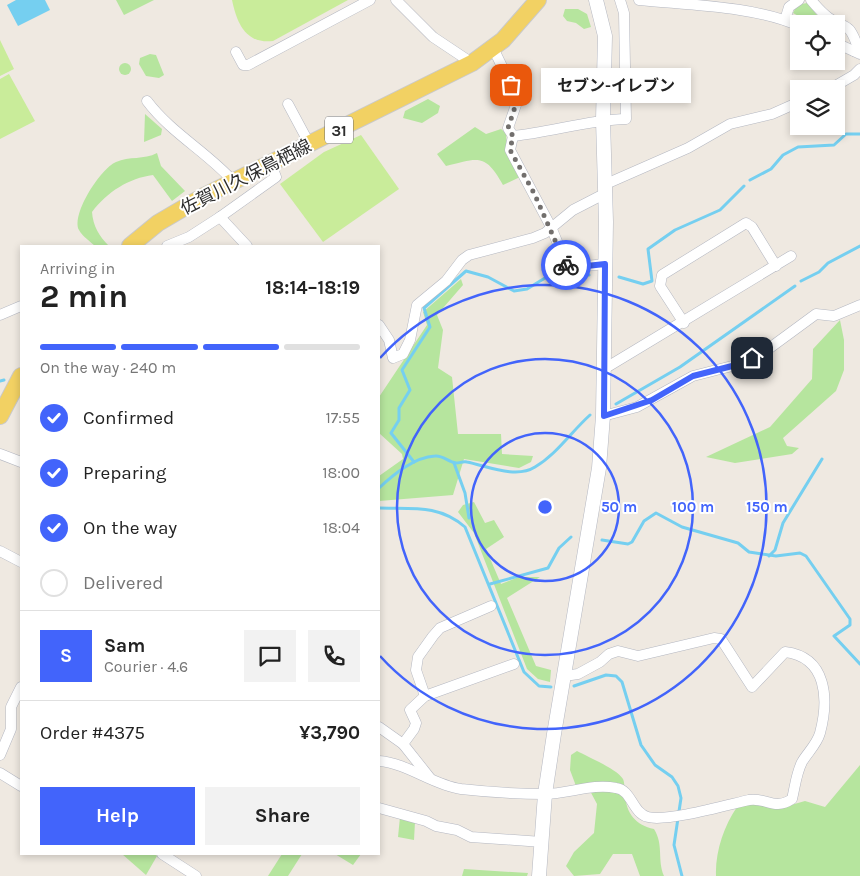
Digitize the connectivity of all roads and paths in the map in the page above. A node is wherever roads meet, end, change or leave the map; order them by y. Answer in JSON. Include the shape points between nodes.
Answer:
{"nodes":[{"id":1,"x":370,"y":0,"type":"edge"},
{"id":2,"x":396,"y":0,"type":"edge"},
{"id":3,"x":538,"y":0,"type":"edge"},
{"id":4,"x":596,"y":0,"type":"edge"},
{"id":5,"x":620,"y":0,"type":"edge"},
{"id":6,"x":639,"y":0,"type":"edge"},
{"id":7,"x":800,"y":0,"type":"edge"},
{"id":8,"x":810,"y":0,"type":"edge"},
{"id":9,"x":785,"y":20,"type":"junction"},
{"id":10,"x":790,"y":22,"type":"edge"},
{"id":11,"x":845,"y":47,"type":"edge"},
{"id":12,"x":493,"y":48,"type":"junction"},
{"id":13,"x":236,"y":52,"type":"dead end"},
{"id":14,"x":857,"y":52,"type":"edge"},
{"id":15,"x":472,"y":63,"type":"junction"},
{"id":16,"x":860,"y":69,"type":"edge"},
{"id":17,"x":845,"y":80,"type":"edge"},
{"id":18,"x":147,"y":101,"type":"dead end"},
{"id":19,"x":288,"y":104,"type":"dead end"},
{"id":20,"x":790,"y":106,"type":"edge"},
{"id":21,"x":603,"y":120,"type":"junction"},
{"id":22,"x":513,"y":136,"type":"junction"},
{"id":23,"x":310,"y":145,"type":"junction"},
{"id":24,"x":271,"y":164,"type":"junction"},
{"id":25,"x":234,"y":182,"type":"junction"},
{"id":26,"x":606,"y":188,"type":"junction"},
{"id":27,"x":220,"y":217,"type":"junction"},
{"id":28,"x":551,"y":227,"type":"junction"},
{"id":29,"x":131,"y":245,"type":"edge"},
{"id":30,"x":170,"y":245,"type":"edge"},
{"id":31,"x":246,"y":245,"type":"edge"},
{"id":32,"x":792,"y":256,"type":"dead end"},
{"id":33,"x":605,"y":264,"type":"junction"},
{"id":34,"x":776,"y":266,"type":"junction"},
{"id":35,"x":860,"y":305,"type":"edge"},
{"id":36,"x":20,"y":306,"type":"edge"},
{"id":37,"x":0,"y":315,"type":"edge"},
{"id":38,"x":684,"y":322,"type":"junction"},
{"id":39,"x":380,"y":327,"type":"edge"},
{"id":40,"x":604,"y":369,"type":"junction"},
{"id":41,"x":20,"y":378,"type":"edge"},
{"id":42,"x":0,"y":416,"type":"edge"},
{"id":43,"x":604,"y":416,"type":"junction"},
{"id":44,"x":0,"y":454,"type":"edge"},
{"id":45,"x":20,"y":462,"type":"edge"},
{"id":46,"x":0,"y":551,"type":"edge"},
{"id":47,"x":20,"y":561,"type":"edge"},
{"id":48,"x":491,"y":606,"type":"dead end"},
{"id":49,"x":514,"y":664,"type":"dead end"},
{"id":50,"x":564,"y":676,"type":"junction"},
{"id":51,"x":20,"y":689,"type":"edge"},
{"id":52,"x":425,"y":696,"type":"junction"},
{"id":53,"x":17,"y":720,"type":"edge"},
{"id":54,"x":380,"y":728,"type":"edge"},
{"id":55,"x":402,"y":744,"type":"junction"},
{"id":56,"x":0,"y":755,"type":"edge"},
{"id":57,"x":380,"y":761,"type":"edge"},
{"id":58,"x":0,"y":773,"type":"edge"},
{"id":59,"x":430,"y":778,"type":"junction"},
{"id":60,"x":20,"y":785,"type":"edge"},
{"id":61,"x":545,"y":794,"type":"junction"},
{"id":62,"x":380,"y":808,"type":"edge"},
{"id":63,"x":542,"y":842,"type":"junction"},
{"id":64,"x":164,"y":855,"type":"edge"},
{"id":65,"x":196,"y":876,"type":"edge"},
{"id":66,"x":539,"y":876,"type":"edge"}],
"edges":[{"from":1,"to":13,"type":"street","via":[[248,65],[244,65]]},
{"from":2,"to":15,"type":"street","via":[[434,37]]},
{"from":3,"to":12,"type":"main road","name":"佐賀川久保鳥栖線","number":"31"},
{"from":4,"to":21,"type":"street","via":[[605,36]]},
{"from":5,"to":21,"type":"street","via":[[624,13],[626,119]]},
{"from":6,"to":9,"type":"street","via":[[731,10]]},
{"from":7,"to":9,"type":"street","via":[[789,7]]},
{"from":8,"to":14,"type":"street","via":[[830,19],[853,33]]},
{"from":9,"to":10,"type":"street"},
{"from":11,"to":14,"type":"street"},
{"from":12,"to":15,"type":"main road","name":"佐賀川久保鳥栖線","number":"31"},
{"from":12,"to":22,"type":"street","via":[[518,98],[508,128]]},
{"from":15,"to":23,"type":"main road","name":"佐賀川久保鳥栖線","number":"31"},
{"from":16,"to":17,"type":"street"},
{"from":18,"to":25,"type":"street","via":[[157,115]]},
{"from":19,"to":23,"type":"street"},
{"from":20,"to":26,"type":"street","via":[[730,124]]},
{"from":21,"to":22,"type":"street"},
{"from":21,"to":26,"type":"street"},
{"from":22,"to":28,"type":"street","via":[[510,150]]},
{"from":23,"to":24,"type":"main road","name":"佐賀川久保鳥栖線","number":"31"},
{"from":24,"to":25,"type":"main road","name":"佐賀川久保鳥栖線","number":"31"},
{"from":24,"to":27,"type":"street","via":[[276,177]]},
{"from":25,"to":29,"type":"main road","name":"佐賀川久保鳥栖線","number":"31","via":[[177,211]]},
{"from":26,"to":28,"type":"street"},
{"from":26,"to":33,"type":"street"},
{"from":27,"to":30,"type":"street","via":[[190,237]]},
{"from":27,"to":31,"type":"street"},
{"from":28,"to":33,"type":"street","via":[[568,268]]},
{"from":28,"to":39,"type":"street","via":[[533,238],[469,255],[462,260],[446,281],[418,305],[404,354],[393,358],[389,340]]},
{"from":32,"to":34,"type":"street"},
{"from":33,"to":40,"type":"street"},
{"from":34,"to":38,"type":"street"},
{"from":34,"to":38,"type":"street","via":[[752,227],[746,223],[662,275],[660,286]]},
{"from":35,"to":43,"type":"street","via":[[834,316],[816,314],[767,350],[736,365],[693,376],[637,407]]},
{"from":36,"to":37,"type":"street"},
{"from":38,"to":40,"type":"street"},
{"from":40,"to":43,"type":"street"},
{"from":41,"to":42,"type":"main road"},
{"from":43,"to":50,"type":"street","via":[[599,468]]},
{"from":44,"to":45,"type":"street"},
{"from":46,"to":47,"type":"street"},
{"from":48,"to":52,"type":"street","via":[[440,628],[433,636],[418,657],[416,670]]},
{"from":49,"to":52,"type":"street"},
{"from":50,"to":61,"type":"street"},
{"from":50,"to":61,"type":"street","via":[[578,674],[618,651],[638,656],[714,638],[721,639],[752,687],[785,652],[797,653],[808,659],[824,685],[820,734],[798,770],[792,799],[784,804],[751,800],[670,816],[647,817],[639,813],[623,790],[617,788]]},
{"from":51,"to":53,"type":"street","via":[[11,707]]},
{"from":52,"to":55,"type":"street","via":[[410,710],[416,723]]},
{"from":53,"to":56,"type":"street"},
{"from":54,"to":55,"type":"street"},
{"from":55,"to":59,"type":"street"},
{"from":57,"to":59,"type":"street"},
{"from":58,"to":60,"type":"street"},
{"from":59,"to":61,"type":"street","via":[[459,788]]},
{"from":61,"to":63,"type":"street"},
{"from":62,"to":63,"type":"street","via":[[471,837]]},
{"from":63,"to":66,"type":"street"},
{"from":64,"to":65,"type":"street"}]}
